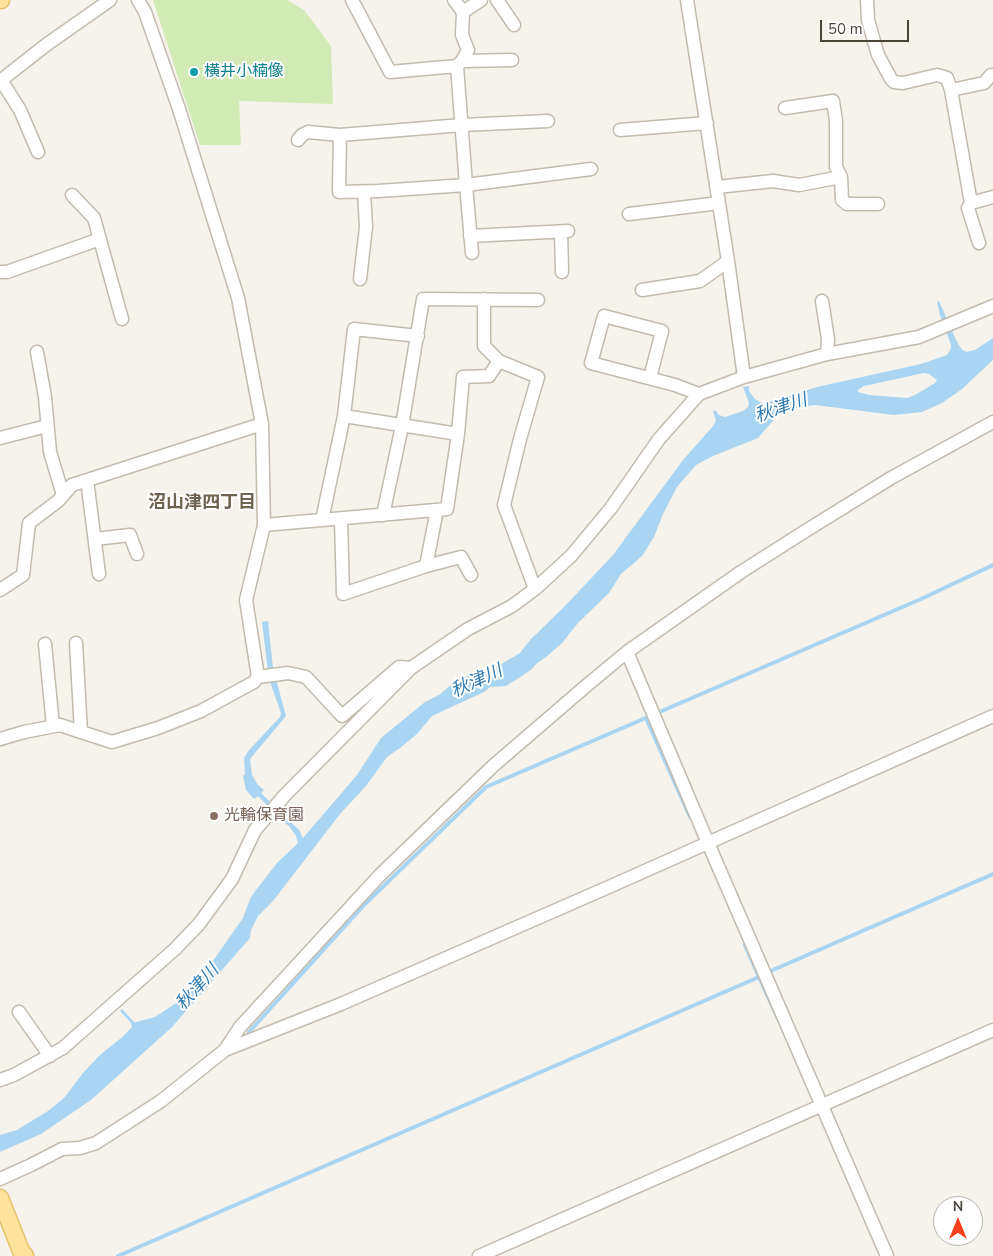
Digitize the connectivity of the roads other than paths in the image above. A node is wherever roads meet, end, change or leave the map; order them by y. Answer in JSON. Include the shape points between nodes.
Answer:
{"nodes":[{"id":1,"x":110,"y":0,"type":"edge"},
{"id":2,"x":138,"y":0,"type":"edge"},
{"id":3,"x":352,"y":0,"type":"edge"},
{"id":4,"x":454,"y":0,"type":"edge"},
{"id":5,"x":481,"y":0,"type":"edge"},
{"id":6,"x":497,"y":0,"type":"edge"},
{"id":7,"x":687,"y":0,"type":"edge"},
{"id":8,"x":867,"y":0,"type":"edge"},
{"id":9,"x":463,"y":12,"type":"junction"},
{"id":10,"x":514,"y":25,"type":"dead end"},
{"id":11,"x":512,"y":60,"type":"dead end"},
{"id":12,"x":460,"y":63,"type":"junction"},
{"id":13,"x":991,"y":75,"type":"dead end"},
{"id":14,"x":1,"y":81,"type":"edge"},
{"id":15,"x":951,"y":90,"type":"junction"},
{"id":16,"x":785,"y":108,"type":"dead end"},
{"id":17,"x":548,"y":121,"type":"dead end"},
{"id":18,"x":707,"y":123,"type":"junction"},
{"id":19,"x":462,"y":125,"type":"junction"},
{"id":20,"x":620,"y":130,"type":"dead end"},
{"id":21,"x":340,"y":135,"type":"junction"},
{"id":22,"x":298,"y":140,"type":"dead end"},
{"id":23,"x":38,"y":152,"type":"dead end"},
{"id":24,"x":591,"y":169,"type":"dead end"},
{"id":25,"x":841,"y":177,"type":"junction"},
{"id":26,"x":466,"y":184,"type":"junction"},
{"id":27,"x":717,"y":187,"type":"junction"},
{"id":28,"x":364,"y":192,"type":"junction"},
{"id":29,"x":72,"y":195,"type":"dead end"},
{"id":30,"x":993,"y":197,"type":"edge"},
{"id":31,"x":971,"y":203,"type":"junction"},
{"id":32,"x":719,"y":204,"type":"junction"},
{"id":33,"x":878,"y":204,"type":"dead end"},
{"id":34,"x":629,"y":214,"type":"dead end"},
{"id":35,"x":470,"y":236,"type":"junction"},
{"id":36,"x":100,"y":239,"type":"junction"},
{"id":37,"x":978,"y":243,"type":"dead end"},
{"id":38,"x":472,"y":253,"type":"dead end"},
{"id":39,"x":728,"y":261,"type":"junction"},
{"id":40,"x":0,"y":272,"type":"edge"},
{"id":41,"x":562,"y":272,"type":"dead end"},
{"id":42,"x":360,"y":279,"type":"dead end"},
{"id":43,"x":642,"y":290,"type":"dead end"},
{"id":44,"x":484,"y":299,"type":"junction"},
{"id":45,"x":538,"y":300,"type":"dead end"},
{"id":46,"x":822,"y":301,"type":"dead end"},
{"id":47,"x":993,"y":306,"type":"edge"},
{"id":48,"x":122,"y":319,"type":"dead end"},
{"id":49,"x":418,"y":336,"type":"junction"},
{"id":50,"x":37,"y":352,"type":"dead end"},
{"id":51,"x":827,"y":354,"type":"junction"},
{"id":52,"x":499,"y":361,"type":"junction"},
{"id":53,"x":744,"y":377,"type":"junction"},
{"id":54,"x":650,"y":378,"type":"junction"},
{"id":55,"x":699,"y":394,"type":"junction"},
{"id":56,"x":344,"y":416,"type":"junction"},
{"id":57,"x":993,"y":422,"type":"edge"},
{"id":58,"x":262,"y":424,"type":"junction"},
{"id":59,"x":47,"y":426,"type":"junction"},
{"id":60,"x":402,"y":426,"type":"junction"},
{"id":61,"x":458,"y":434,"type":"junction"},
{"id":62,"x":0,"y":438,"type":"edge"},
{"id":63,"x":87,"y":480,"type":"junction"},
{"id":64,"x":63,"y":495,"type":"junction"},
{"id":65,"x":437,"y":510,"type":"junction"},
{"id":66,"x":384,"y":515,"type":"junction"},
{"id":67,"x":341,"y":518,"type":"junction"},
{"id":68,"x":322,"y":520,"type":"junction"},
{"id":69,"x":264,"y":526,"type":"junction"},
{"id":70,"x":95,"y":539,"type":"junction"},
{"id":71,"x":138,"y":554,"type":"dead end"},
{"id":72,"x":426,"y":566,"type":"junction"},
{"id":73,"x":100,"y":574,"type":"dead end"},
{"id":74,"x":470,"y":575,"type":"dead end"},
{"id":75,"x":535,"y":589,"type":"junction"},
{"id":76,"x":0,"y":590,"type":"edge"},
{"id":77,"x":76,"y":643,"type":"dead end"},
{"id":78,"x":45,"y":644,"type":"dead end"},
{"id":79,"x":628,"y":652,"type":"junction"},
{"id":80,"x":411,"y":668,"type":"junction"},
{"id":81,"x":258,"y":677,"type":"junction"},
{"id":82,"x":993,"y":716,"type":"edge"},
{"id":83,"x":53,"y":726,"type":"junction"},
{"id":84,"x":81,"y":732,"type":"junction"},
{"id":85,"x":0,"y":739,"type":"edge"},
{"id":86,"x":708,"y":843,"type":"junction"},
{"id":87,"x":19,"y":1012,"type":"dead end"},
{"id":88,"x":993,"y":1030,"type":"edge"},
{"id":89,"x":224,"y":1050,"type":"junction"},
{"id":90,"x":50,"y":1056,"type":"junction"},
{"id":91,"x":0,"y":1080,"type":"edge"},
{"id":92,"x":816,"y":1107,"type":"junction"},
{"id":93,"x":0,"y":1178,"type":"edge"},
{"id":94,"x":0,"y":1198,"type":"edge"},
{"id":95,"x":25,"y":1256,"type":"edge"},
{"id":96,"x":479,"y":1256,"type":"edge"},
{"id":97,"x":887,"y":1256,"type":"edge"}],
"edges":[{"from":1,"to":14,"type":"street"},
{"from":2,"to":58,"type":"street","via":[[180,109],[238,298]]},
{"from":3,"to":12,"type":"street","via":[[390,72]]},
{"from":4,"to":9,"type":"street"},
{"from":5,"to":9,"type":"street"},
{"from":6,"to":10,"type":"street"},
{"from":7,"to":18,"type":"street"},
{"from":8,"to":15,"type":"street","via":[[868,20],[878,55],[892,80],[904,83],[938,75],[947,78]]},
{"from":9,"to":12,"type":"street","via":[[462,36],[468,50]]},
{"from":11,"to":12,"type":"street"},
{"from":12,"to":19,"type":"street"},
{"from":13,"to":15,"type":"street","via":[[984,83]]},
{"from":14,"to":23,"type":"street","via":[[20,110]]},
{"from":15,"to":31,"type":"street"},
{"from":16,"to":25,"type":"street","via":[[833,101],[836,167]]},
{"from":17,"to":19,"type":"street"},
{"from":18,"to":20,"type":"street"},
{"from":18,"to":27,"type":"street"},
{"from":19,"to":21,"type":"street"},
{"from":19,"to":26,"type":"street"},
{"from":21,"to":22,"type":"street","via":[[308,132]]},
{"from":21,"to":28,"type":"street","via":[[339,192]]},
{"from":24,"to":26,"type":"street"},
{"from":25,"to":27,"type":"street","via":[[799,185],[773,181]]},
{"from":25,"to":33,"type":"street","via":[[844,203]]},
{"from":26,"to":28,"type":"street"},
{"from":26,"to":35,"type":"street"},
{"from":27,"to":32,"type":"street"},
{"from":28,"to":42,"type":"street","via":[[366,227]]},
{"from":29,"to":36,"type":"street","via":[[94,218]]},
{"from":30,"to":31,"type":"street"},
{"from":31,"to":37,"type":"street","via":[[968,208]]},
{"from":32,"to":34,"type":"street"},
{"from":32,"to":39,"type":"street"},
{"from":35,"to":38,"type":"street"},
{"from":35,"to":41,"type":"street","via":[[564,232]]},
{"from":36,"to":40,"type":"street"},
{"from":36,"to":48,"type":"street"},
{"from":39,"to":43,"type":"street","via":[[700,281]]},
{"from":39,"to":53,"type":"street"},
{"from":44,"to":45,"type":"street"},
{"from":44,"to":49,"type":"street","via":[[423,299]]},
{"from":44,"to":52,"type":"street","via":[[484,346]]},
{"from":46,"to":51,"type":"street"},
{"from":47,"to":51,"type":"street","via":[[919,337]]},
{"from":49,"to":56,"type":"street","via":[[354,329]]},
{"from":49,"to":60,"type":"street"},
{"from":50,"to":59,"type":"street"},
{"from":51,"to":53,"type":"street"},
{"from":52,"to":61,"type":"street","via":[[489,376],[463,377]]},
{"from":52,"to":75,"type":"street","via":[[538,377],[504,505]]},
{"from":53,"to":55,"type":"street"},
{"from":54,"to":54,"type":"street","via":[[591,363],[604,316],[662,331]]},
{"from":54,"to":55,"type":"street"},
{"from":55,"to":75,"type":"street","via":[[659,439],[611,508],[571,556]]},
{"from":56,"to":60,"type":"street"},
{"from":56,"to":68,"type":"street"},
{"from":57,"to":79,"type":"street","via":[[807,530]]},
{"from":58,"to":63,"type":"street"},
{"from":58,"to":69,"type":"street"},
{"from":59,"to":62,"type":"street"},
{"from":59,"to":64,"type":"street","via":[[50,452]]},
{"from":60,"to":61,"type":"street"},
{"from":60,"to":66,"type":"street"},
{"from":61,"to":65,"type":"street","via":[[447,509]]},
{"from":63,"to":64,"type":"street","via":[[72,485]]},
{"from":63,"to":70,"type":"street"},
{"from":64,"to":76,"type":"street","via":[[29,523],[23,575]]},
{"from":65,"to":66,"type":"street"},
{"from":65,"to":72,"type":"street"},
{"from":66,"to":67,"type":"street"},
{"from":67,"to":68,"type":"street"},
{"from":67,"to":72,"type":"street","via":[[343,594]]},
{"from":68,"to":69,"type":"street"},
{"from":69,"to":81,"type":"street","via":[[246,600]]},
{"from":70,"to":71,"type":"street","via":[[130,535]]},
{"from":70,"to":73,"type":"street"},
{"from":72,"to":74,"type":"street","via":[[461,558]]},
{"from":75,"to":80,"type":"street","via":[[512,606],[468,628]]},
{"from":77,"to":84,"type":"street"},
{"from":78,"to":83,"type":"street"},
{"from":79,"to":86,"type":"street"},
{"from":79,"to":89,"type":"street","via":[[493,766],[380,875],[240,1027]]},
{"from":80,"to":81,"type":"street","via":[[399,667],[342,716],[306,678],[288,673]]},
{"from":80,"to":90,"type":"street","via":[[254,830],[232,879],[175,949]]},
{"from":81,"to":84,"type":"street","via":[[200,711],[149,731],[112,742]]},
{"from":82,"to":86,"type":"street"},
{"from":83,"to":84,"type":"street"},
{"from":83,"to":85,"type":"street"},
{"from":86,"to":89,"type":"street","via":[[341,1004]]},
{"from":86,"to":92,"type":"street"},
{"from":87,"to":90,"type":"street"},
{"from":88,"to":92,"type":"street"},
{"from":89,"to":93,"type":"street","via":[[161,1101],[96,1143],[62,1149]]},
{"from":90,"to":91,"type":"street"},
{"from":92,"to":96,"type":"street"},
{"from":92,"to":97,"type":"street"},
{"from":94,"to":95,"type":"main road"}]}
